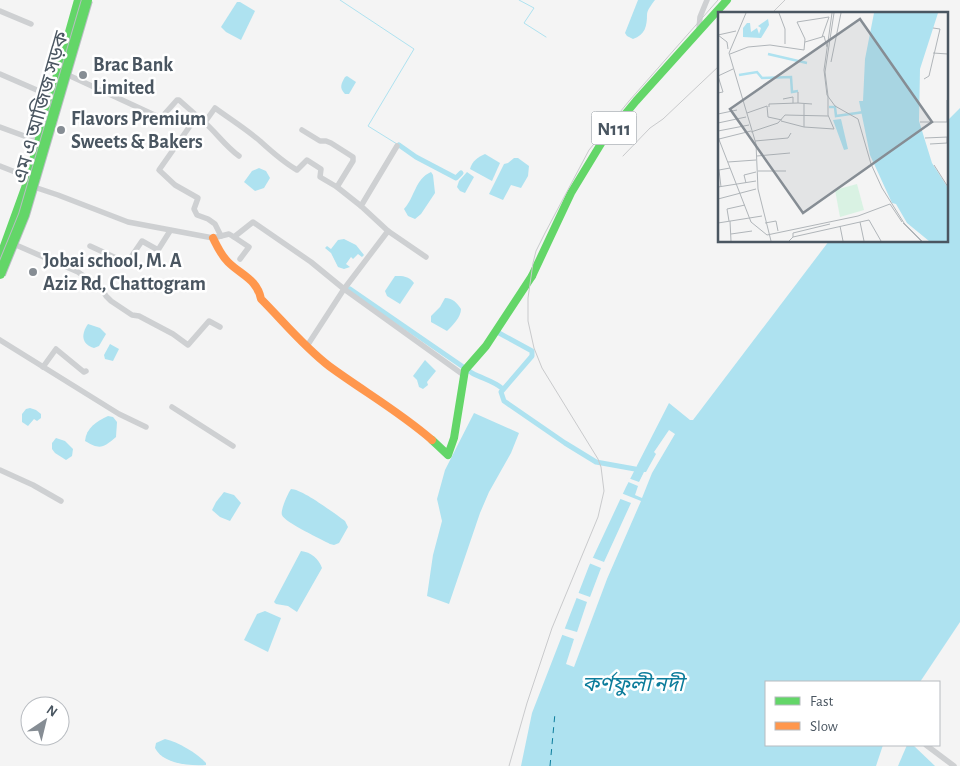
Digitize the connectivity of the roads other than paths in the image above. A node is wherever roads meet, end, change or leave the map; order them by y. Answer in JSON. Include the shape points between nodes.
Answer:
{"nodes":[{"id":1,"x":80,"y":0,"type":"edge"},
{"id":2,"x":88,"y":0,"type":"edge"},
{"id":3,"x":707,"y":0,"type":"edge"},
{"id":4,"x":727,"y":0,"type":"edge"},
{"id":5,"x":0,"y":11,"type":"edge"},
{"id":6,"x":30,"y":24,"type":"dead end"},
{"id":7,"x":699,"y":30,"type":"junction"},
{"id":8,"x":0,"y":74,"type":"edge"},
{"id":9,"x":68,"y":75,"type":"junction"},
{"id":10,"x":51,"y":94,"type":"junction"},
{"id":11,"x":198,"y":116,"type":"junction"},
{"id":12,"x":204,"y":122,"type":"junction"},
{"id":13,"x":0,"y":127,"type":"edge"},
{"id":14,"x":302,"y":130,"type":"dead end"},
{"id":15,"x":38,"y":141,"type":"junction"},
{"id":16,"x":397,"y":146,"type":"dead end"},
{"id":17,"x":239,"y":156,"type":"dead end"},
{"id":18,"x":0,"y":166,"type":"edge"},
{"id":19,"x":30,"y":183,"type":"junction"},
{"id":20,"x":337,"y":187,"type":"junction"},
{"id":21,"x":361,"y":206,"type":"junction"},
{"id":22,"x":170,"y":231,"type":"junction"},
{"id":23,"x":388,"y":231,"type":"junction"},
{"id":24,"x":234,"y":236,"type":"junction"},
{"id":25,"x":217,"y":237,"type":"junction"},
{"id":26,"x":16,"y":245,"type":"junction"},
{"id":27,"x":90,"y":246,"type":"dead end"},
{"id":28,"x":0,"y":257,"type":"edge"},
{"id":29,"x":426,"y":257,"type":"dead end"},
{"id":30,"x":240,"y":259,"type":"dead end"},
{"id":31,"x":0,"y":263,"type":"edge"},
{"id":32,"x":0,"y":274,"type":"edge"},
{"id":33,"x":0,"y":279,"type":"edge"},
{"id":34,"x":344,"y":289,"type":"junction"},
{"id":35,"x":220,"y":327,"type":"dead end"},
{"id":36,"x":0,"y":340,"type":"edge"},
{"id":37,"x":307,"y":346,"type":"junction"},
{"id":38,"x":43,"y":367,"type":"junction"},
{"id":39,"x":86,"y":371,"type":"dead end"},
{"id":40,"x":466,"y":371,"type":"junction"},
{"id":41,"x":172,"y":407,"type":"dead end"},
{"id":42,"x":146,"y":427,"type":"dead end"},
{"id":43,"x":233,"y":446,"type":"dead end"},
{"id":44,"x":0,"y":470,"type":"edge"},
{"id":45,"x":61,"y":501,"type":"dead end"},
{"id":46,"x":927,"y":746,"type":"edge"},
{"id":47,"x":954,"y":766,"type":"edge"}],
"edges":[{"from":1,"to":10,"type":"main road","name":"এম এ আজিজ সড়ক"},
{"from":1,"to":31,"type":"main road","via":[[20,213]]},
{"from":2,"to":9,"type":"main road","name":"এম এ আজিজ সড়ক"},
{"from":2,"to":32,"type":"main road","bridge":true,"via":[[24,215]]},
{"from":3,"to":7,"type":"street"},
{"from":4,"to":7,"type":"main road","number":"N111"},
{"from":5,"to":6,"type":"street"},
{"from":7,"to":40,"type":"main road","number":"N111","via":[[602,142],[571,193],[532,276]]},
{"from":8,"to":10,"type":"street"},
{"from":9,"to":11,"type":"street","via":[[161,118],[180,100]]},
{"from":9,"to":19,"type":"main road","name":"এম এ আজিজ সড়ক"},
{"from":10,"to":15,"type":"main road","name":"এম এ আজিজ সড়ক"},
{"from":11,"to":12,"type":"street"},
{"from":11,"to":25,"type":"street","via":[[159,170],[198,198],[194,209],[196,215],[215,224]]},
{"from":12,"to":17,"type":"street"},
{"from":12,"to":20,"type":"street","via":[[215,108],[292,168],[297,170],[307,160],[321,169],[320,177]]},
{"from":13,"to":15,"type":"street"},
{"from":14,"to":20,"type":"street","via":[[353,157]]},
{"from":15,"to":19,"type":"main road","name":"এম এ আজিজ সড়ক"},
{"from":16,"to":21,"type":"street"},
{"from":18,"to":19,"type":"street"},
{"from":19,"to":22,"type":"street","via":[[128,222]]},
{"from":19,"to":26,"type":"main road","name":"এম এ আজিজ সড়ক"},
{"from":19,"to":28,"type":"main road","name":"এম এ আজিজ সড়ক"},
{"from":20,"to":21,"type":"street"},
{"from":21,"to":23,"type":"street"},
{"from":22,"to":25,"type":"street"},
{"from":22,"to":27,"type":"street","via":[[158,250],[142,240],[127,263]]},
{"from":23,"to":29,"type":"street"},
{"from":23,"to":34,"type":"street"},
{"from":24,"to":25,"type":"street"},
{"from":24,"to":30,"type":"street","via":[[249,247]]},
{"from":24,"to":34,"type":"street","via":[[253,222],[312,262]]},
{"from":25,"to":37,"type":"main road","via":[[226,261],[255,282],[261,299]]},
{"from":26,"to":33,"type":"main road","name":"এম এ আজিজ সড়ক"},
{"from":26,"to":35,"type":"street","via":[[78,272],[102,289],[118,306],[188,345],[209,321]]},
{"from":34,"to":37,"type":"street"},
{"from":34,"to":40,"type":"street"},
{"from":36,"to":38,"type":"street"},
{"from":37,"to":40,"type":"main road","via":[[448,455]]},
{"from":38,"to":39,"type":"street","via":[[56,349]]},
{"from":38,"to":42,"type":"street"},
{"from":41,"to":43,"type":"street"},
{"from":44,"to":45,"type":"street"},
{"from":46,"to":47,"type":"street"}]}
